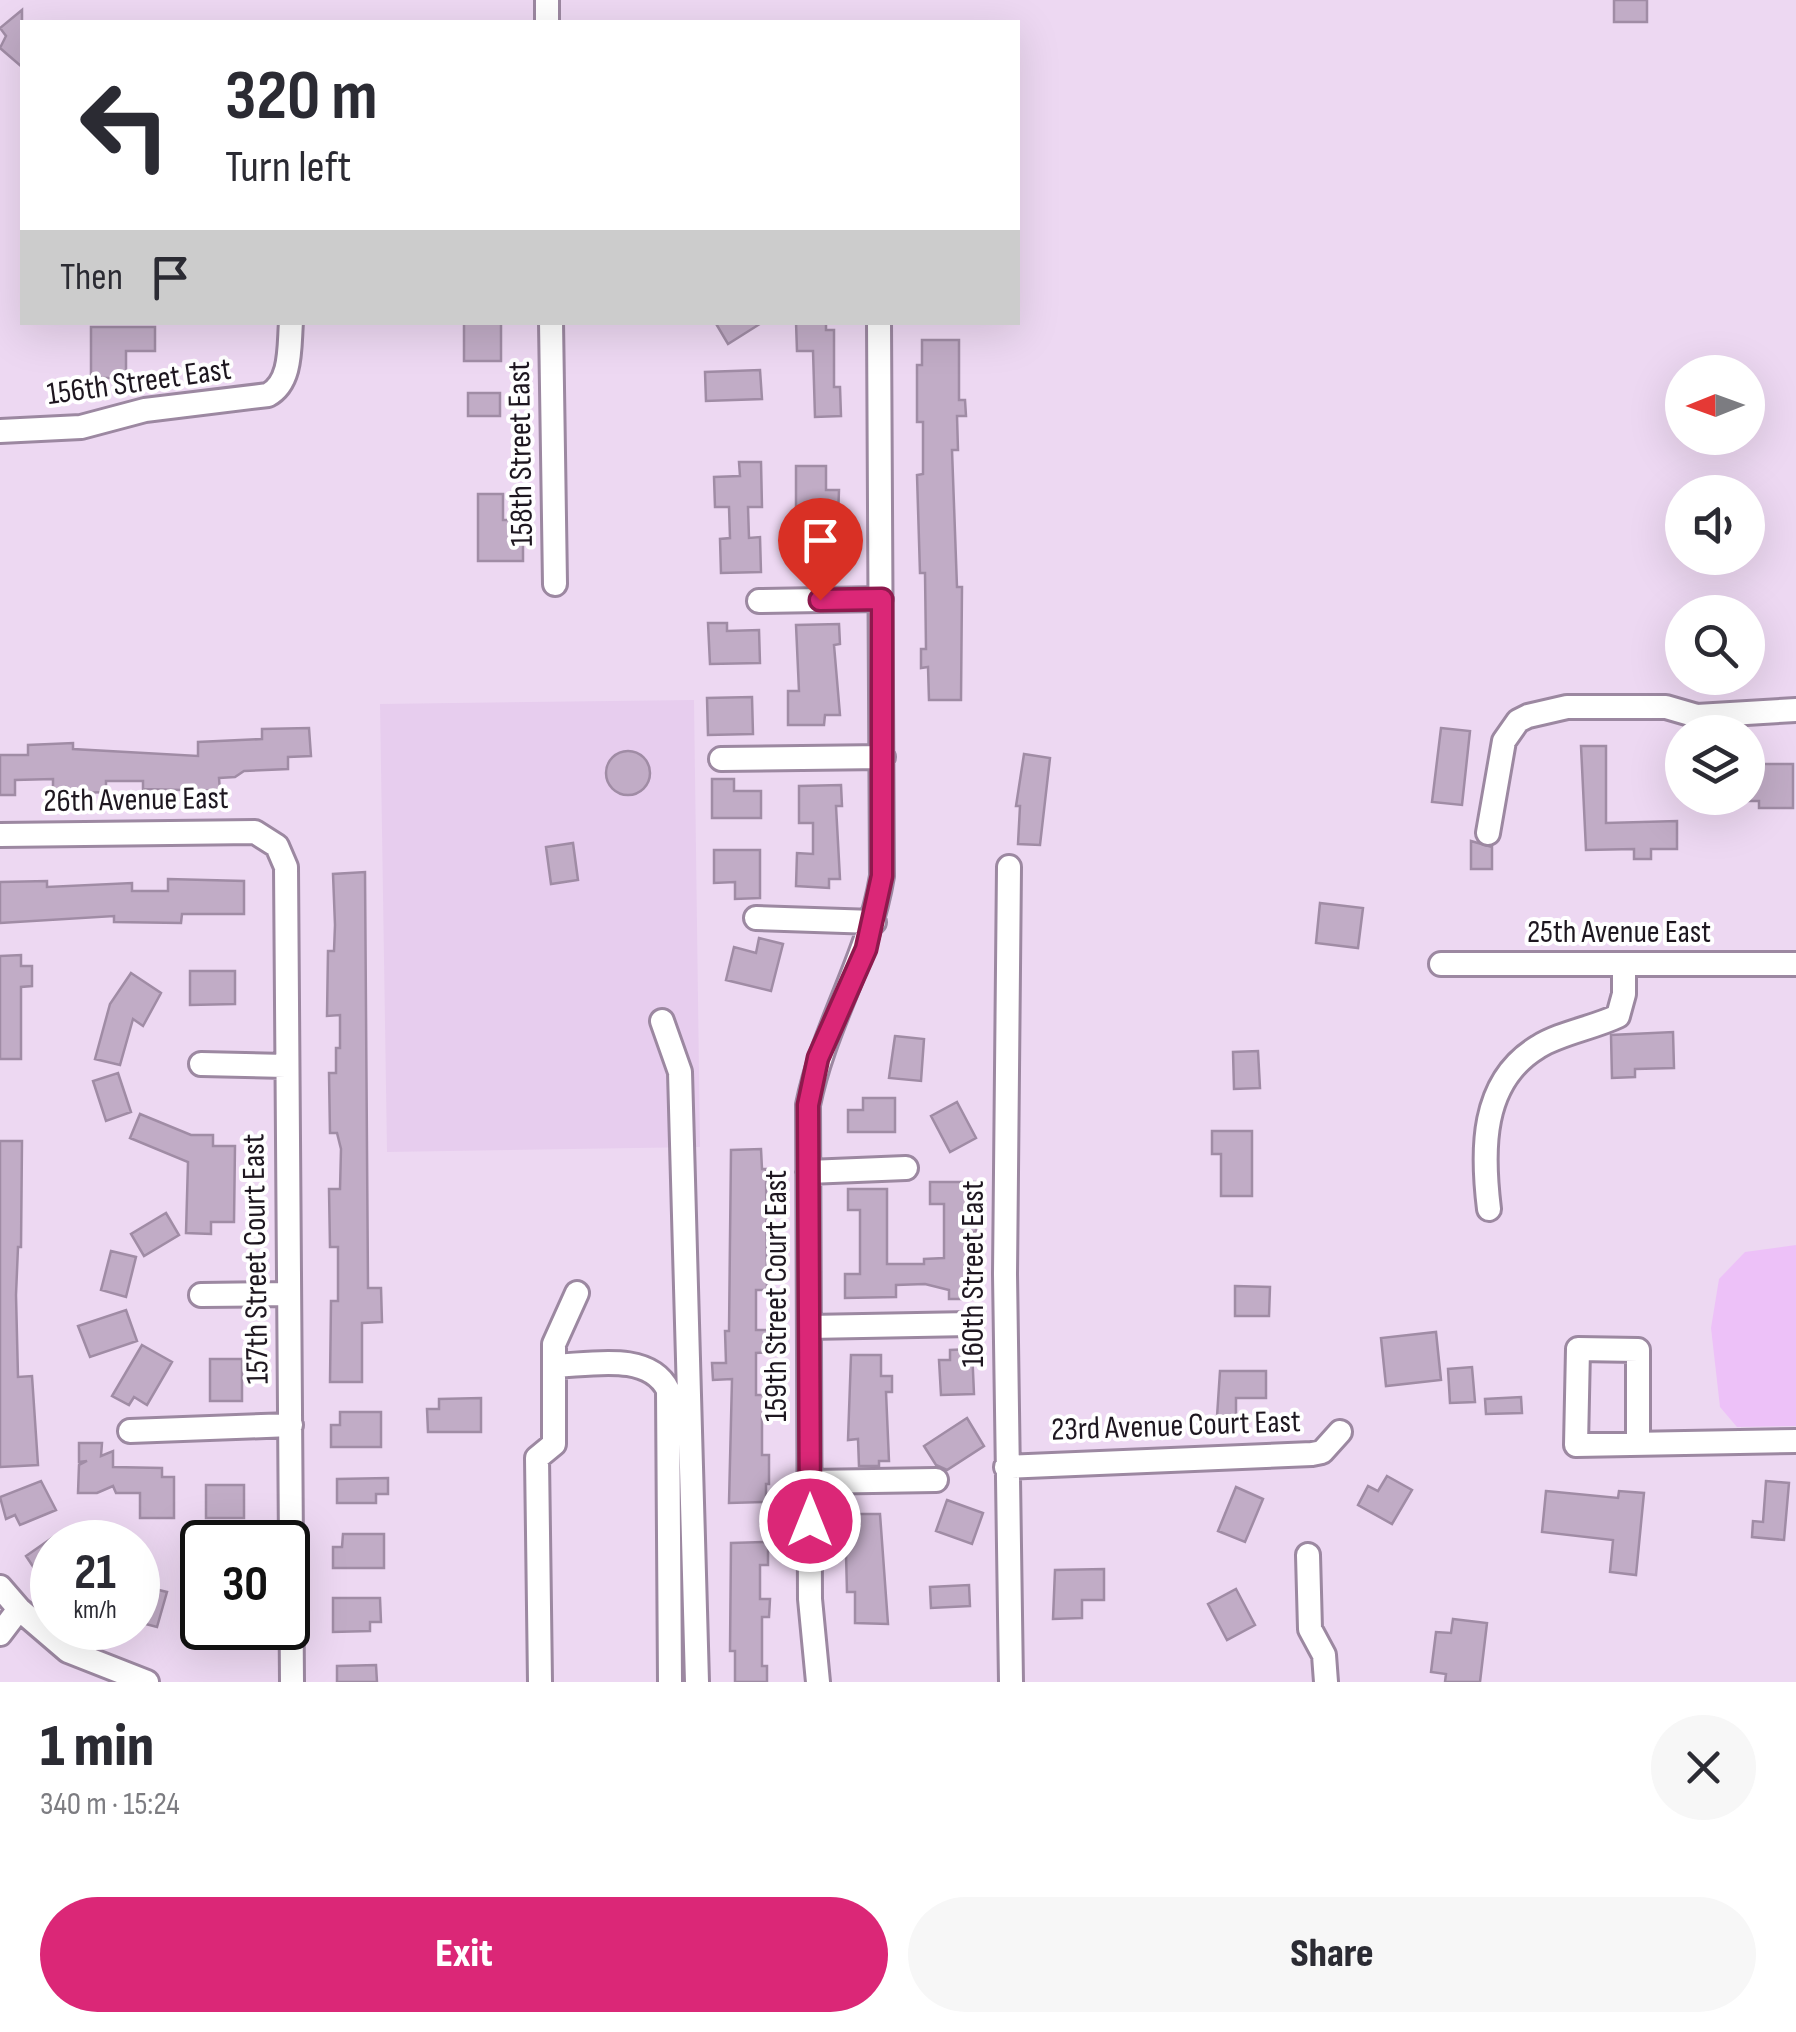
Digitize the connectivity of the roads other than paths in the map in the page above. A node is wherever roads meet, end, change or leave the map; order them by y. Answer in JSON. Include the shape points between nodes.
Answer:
{"nodes":[{"id":1,"x":291,"y":325,"type":"edge"},
{"id":2,"x":552,"y":325,"type":"edge"},
{"id":3,"x":879,"y":325,"type":"edge"},
{"id":4,"x":0,"y":431,"type":"edge"},
{"id":5,"x":556,"y":584,"type":"dead end"},
{"id":6,"x":882,"y":599,"type":"junction"},
{"id":7,"x":758,"y":602,"type":"dead end"},
{"id":8,"x":1796,"y":710,"type":"edge"},
{"id":9,"x":883,"y":758,"type":"junction"},
{"id":10,"x":721,"y":759,"type":"dead end"},
{"id":11,"x":1488,"y":832,"type":"dead end"},
{"id":12,"x":0,"y":835,"type":"edge"},
{"id":13,"x":271,"y":840,"type":"joint"},
{"id":14,"x":1009,"y":866,"type":"dead end"},
{"id":15,"x":756,"y":918,"type":"dead end"},
{"id":16,"x":874,"y":922,"type":"junction"},
{"id":17,"x":1441,"y":964,"type":"dead end"},
{"id":18,"x":1624,"y":964,"type":"junction"},
{"id":19,"x":1796,"y":964,"type":"edge"},
{"id":20,"x":662,"y":1021,"type":"dead end"},
{"id":21,"x":201,"y":1064,"type":"dead end"},
{"id":22,"x":286,"y":1066,"type":"junction"},
{"id":23,"x":906,"y":1168,"type":"dead end"},
{"id":24,"x":808,"y":1172,"type":"junction"},
{"id":25,"x":1489,"y":1209,"type":"dead end"},
{"id":26,"x":577,"y":1292,"type":"dead end"},
{"id":27,"x":289,"y":1294,"type":"junction"},
{"id":28,"x":201,"y":1295,"type":"dead end"},
{"id":29,"x":971,"y":1324,"type":"dead end"},
{"id":30,"x":809,"y":1327,"type":"junction"},
{"id":31,"x":554,"y":1366,"type":"junction"},
{"id":32,"x":292,"y":1425,"type":"junction"},
{"id":33,"x":130,"y":1431,"type":"dead end"},
{"id":34,"x":1340,"y":1432,"type":"dead end"},
{"id":35,"x":1796,"y":1441,"type":"edge"},
{"id":36,"x":1638,"y":1444,"type":"junction"},
{"id":37,"x":1006,"y":1467,"type":"junction"},
{"id":38,"x":936,"y":1480,"type":"dead end"},
{"id":39,"x":810,"y":1482,"type":"junction"},
{"id":40,"x":1308,"y":1555,"type":"dead end"},
{"id":41,"x":0,"y":1587,"type":"edge"},
{"id":42,"x":19,"y":1609,"type":"junction"},
{"id":43,"x":0,"y":1634,"type":"edge"},
{"id":44,"x":148,"y":1682,"type":"edge"},
{"id":45,"x":292,"y":1682,"type":"edge"},
{"id":46,"x":540,"y":1682,"type":"edge"},
{"id":47,"x":670,"y":1682,"type":"edge"},
{"id":48,"x":697,"y":1682,"type":"edge"},
{"id":49,"x":818,"y":1682,"type":"edge"},
{"id":50,"x":1011,"y":1682,"type":"edge"},
{"id":51,"x":1326,"y":1682,"type":"edge"}],
"edges":[{"from":1,"to":4,"type":"street","name":"156th Street East","via":[[288,361],[275,391],[145,410],[81,427]]},
{"from":2,"to":5,"type":"street","name":"158th Street East"},
{"from":3,"to":6,"type":"street","name":"159th Street Court East"},
{"from":6,"to":7,"type":"street"},
{"from":6,"to":9,"type":"street","name":"159th Street Court East"},
{"from":8,"to":11,"type":"street","via":[[1697,716],[1666,707],[1567,707],[1528,716],[1504,741]]},
{"from":9,"to":10,"type":"street"},
{"from":9,"to":16,"type":"street","name":"159th Street Court East","via":[[884,850]]},
{"from":12,"to":13,"type":"street","name":"26th Avenue East","via":[[238,830]]},
{"from":13,"to":22,"type":"street","name":"157th Street Court East","via":[[286,867]]},
{"from":14,"to":37,"type":"street","name":"160th Street East"},
{"from":15,"to":16,"type":"street"},
{"from":16,"to":24,"type":"street","name":"159th Street Court East","via":[[818,1058],[808,1105]]},
{"from":17,"to":18,"type":"street","name":"25th Avenue East"},
{"from":18,"to":19,"type":"street","name":"25th Avenue East"},
{"from":18,"to":25,"type":"street","via":[[1618,1016],[1538,1047],[1493,1102],[1484,1132]]},
{"from":20,"to":48,"type":"street","via":[[680,1072]]},
{"from":21,"to":22,"type":"street"},
{"from":22,"to":27,"type":"street","name":"157th Street Court East"},
{"from":23,"to":24,"type":"street"},
{"from":24,"to":30,"type":"street","name":"159th Street Court East"},
{"from":26,"to":31,"type":"street","via":[[554,1344]]},
{"from":27,"to":28,"type":"street"},
{"from":27,"to":32,"type":"street","name":"157th Street Court East"},
{"from":29,"to":30,"type":"street"},
{"from":30,"to":39,"type":"street","name":"159th Street Court East"},
{"from":31,"to":46,"type":"street","via":[[554,1444],[537,1458]]},
{"from":31,"to":47,"type":"street","via":[[636,1366],[654,1372],[668,1390]]},
{"from":32,"to":33,"type":"street"},
{"from":32,"to":45,"type":"street","name":"157th Street Court East"},
{"from":34,"to":37,"type":"street","name":"23rd Avenue Court East","via":[[1312,1454]]},
{"from":35,"to":36,"type":"street"},
{"from":36,"to":36,"type":"street","via":[[1576,1446],[1578,1349],[1638,1350]]},
{"from":37,"to":50,"type":"street","name":"160th Street East"},
{"from":38,"to":39,"type":"street"},
{"from":39,"to":49,"type":"street","name":"159th Street Court East"},
{"from":40,"to":51,"type":"street","via":[[1310,1628],[1324,1655]]},
{"from":41,"to":42,"type":"street"},
{"from":42,"to":43,"type":"street"},
{"from":42,"to":44,"type":"street","via":[[68,1651]]}]}
